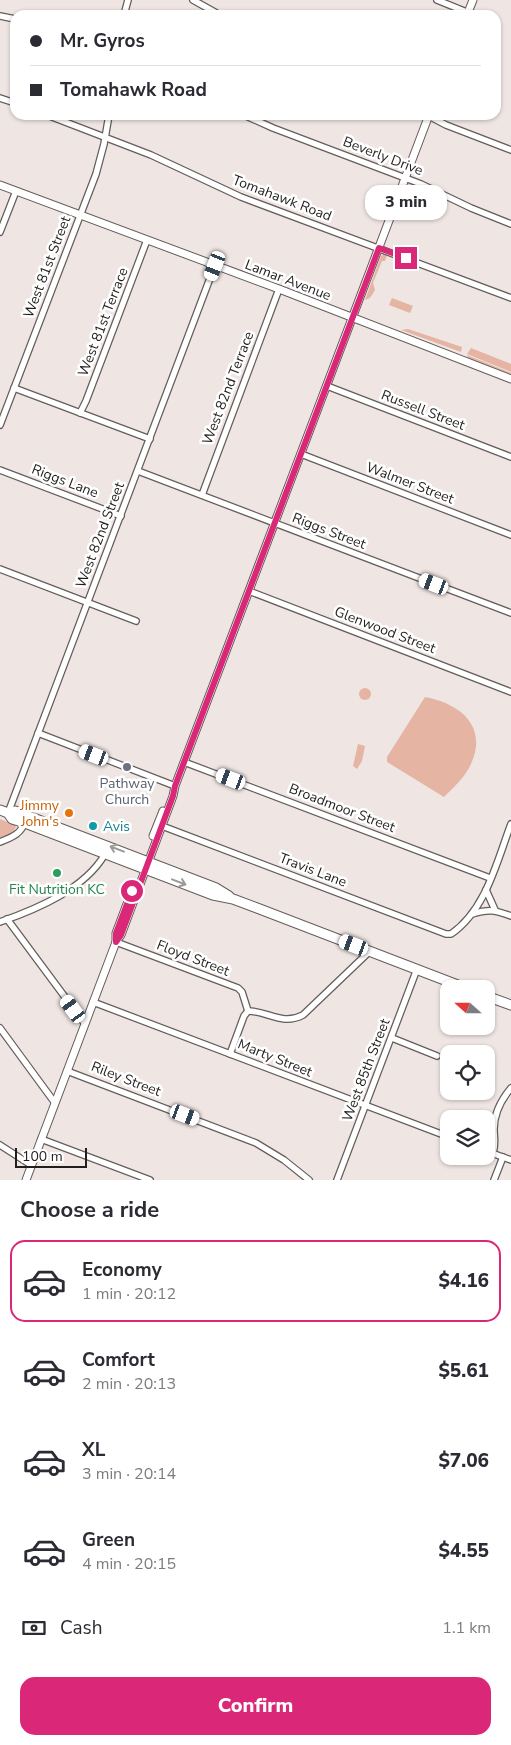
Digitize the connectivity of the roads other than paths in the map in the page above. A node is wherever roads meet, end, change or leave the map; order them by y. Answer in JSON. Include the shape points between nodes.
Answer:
{"nodes":[{"id":1,"x":193,"y":0,"type":"edge"},
{"id":2,"x":437,"y":0,"type":"edge"},
{"id":3,"x":211,"y":10,"type":"edge"},
{"id":4,"x":461,"y":10,"type":"edge"},
{"id":5,"x":60,"y":120,"type":"edge"},
{"id":6,"x":108,"y":120,"type":"edge"},
{"id":7,"x":255,"y":120,"type":"edge"},
{"id":8,"x":428,"y":120,"type":"edge"},
{"id":9,"x":437,"y":120,"type":"edge"},
{"id":10,"x":106,"y":137,"type":"junction"},
{"id":11,"x":511,"y":150,"type":"edge"},
{"id":12,"x":406,"y":178,"type":"junction"},
{"id":13,"x":0,"y":185,"type":"edge"},
{"id":14,"x":16,"y":191,"type":"junction"},
{"id":15,"x":80,"y":215,"type":"junction"},
{"id":16,"x":511,"y":224,"type":"edge"},
{"id":17,"x":0,"y":232,"type":"edge"},
{"id":18,"x":147,"y":240,"type":"junction"},
{"id":19,"x":379,"y":248,"type":"junction"},
{"id":20,"x":215,"y":266,"type":"junction"},
{"id":21,"x":279,"y":289,"type":"junction"},
{"id":22,"x":511,"y":298,"type":"edge"},
{"id":23,"x":353,"y":318,"type":"junction"},
{"id":24,"x":511,"y":379,"type":"edge"},
{"id":25,"x":327,"y":386,"type":"junction"},
{"id":26,"x":14,"y":388,"type":"junction"},
{"id":27,"x":80,"y":413,"type":"junction"},
{"id":28,"x":0,"y":426,"type":"edge"},
{"id":29,"x":150,"y":439,"type":"junction"},
{"id":30,"x":301,"y":454,"type":"junction"},
{"id":31,"x":511,"y":457,"type":"edge"},
{"id":32,"x":0,"y":470,"type":"edge"},
{"id":33,"x":138,"y":471,"type":"junction"},
{"id":34,"x":202,"y":495,"type":"junction"},
{"id":35,"x":121,"y":516,"type":"junction"},
{"id":36,"x":275,"y":523,"type":"junction"},
{"id":37,"x":511,"y":535,"type":"edge"},
{"id":38,"x":0,"y":569,"type":"edge"},
{"id":39,"x":249,"y":591,"type":"junction"},
{"id":40,"x":88,"y":603,"type":"junction"},
{"id":41,"x":511,"y":614,"type":"edge"},
{"id":42,"x":136,"y":621,"type":"dead end"},
{"id":43,"x":511,"y":692,"type":"edge"},
{"id":44,"x":38,"y":733,"type":"junction"},
{"id":45,"x":184,"y":762,"type":"junction"},
{"id":46,"x":175,"y":786,"type":"junction"},
{"id":47,"x":4,"y":812,"type":"edge"},
{"id":48,"x":26,"y":820,"type":"junction"},
{"id":49,"x":511,"y":824,"type":"edge"},
{"id":50,"x":162,"y":826,"type":"junction"},
{"id":51,"x":509,"y":833,"type":"edge"},
{"id":52,"x":0,"y":842,"type":"edge"},
{"id":53,"x":105,"y":854,"type":"junction"},
{"id":54,"x":144,"y":864,"type":"junction"},
{"id":55,"x":490,"y":878,"type":"junction"},
{"id":56,"x":486,"y":890,"type":"junction"},
{"id":57,"x":495,"y":910,"type":"junction"},
{"id":58,"x":472,"y":914,"type":"junction"},
{"id":59,"x":511,"y":916,"type":"edge"},
{"id":60,"x":7,"y":919,"type":"junction"},
{"id":61,"x":0,"y":922,"type":"edge"},
{"id":62,"x":116,"y":942,"type":"junction"},
{"id":63,"x":370,"y":951,"type":"junction"},
{"id":64,"x":416,"y":969,"type":"junction"},
{"id":65,"x":445,"y":980,"type":"edge"},
{"id":66,"x":495,"y":999,"type":"edge"},
{"id":67,"x":93,"y":1002,"type":"junction"},
{"id":68,"x":511,"y":1005,"type":"edge"},
{"id":69,"x":248,"y":1011,"type":"junction"},
{"id":70,"x":84,"y":1024,"type":"junction"},
{"id":71,"x":0,"y":1028,"type":"edge"},
{"id":72,"x":392,"y":1038,"type":"junction"},
{"id":73,"x":230,"y":1054,"type":"junction"},
{"id":74,"x":437,"y":1056,"type":"dead end"},
{"id":75,"x":67,"y":1071,"type":"junction"},
{"id":76,"x":511,"y":1088,"type":"edge"},
{"id":77,"x":55,"y":1103,"type":"junction"},
{"id":78,"x":365,"y":1106,"type":"junction"},
{"id":79,"x":495,"y":1120,"type":"edge"},
{"id":80,"x":440,"y":1134,"type":"edge"},
{"id":81,"x":41,"y":1139,"type":"junction"},
{"id":82,"x":0,"y":1146,"type":"edge"},
{"id":83,"x":495,"y":1154,"type":"edge"},
{"id":84,"x":503,"y":1157,"type":"junction"},
{"id":85,"x":511,"y":1160,"type":"edge"},
{"id":86,"x":31,"y":1165,"type":"junction"},
{"id":87,"x":26,"y":1180,"type":"edge"},
{"id":88,"x":150,"y":1180,"type":"edge"},
{"id":89,"x":309,"y":1180,"type":"edge"},
{"id":90,"x":338,"y":1180,"type":"edge"},
{"id":91,"x":494,"y":1180,"type":"edge"}],
"edges":[{"from":1,"to":3,"type":"street"},
{"from":2,"to":4,"type":"street"},
{"from":5,"to":10,"type":"street","name":"Tomahawk Road"},
{"from":6,"to":10,"type":"street","name":"West 81st Street"},
{"from":7,"to":12,"type":"street","name":"Beverly Drive"},
{"from":8,"to":12,"type":"street"},
{"from":9,"to":11,"type":"street"},
{"from":10,"to":15,"type":"street","name":"West 81st Street"},
{"from":10,"to":19,"type":"street","name":"Tomahawk Road","via":[[241,197]]},
{"from":12,"to":16,"type":"street","name":"Beverly Drive"},
{"from":12,"to":19,"type":"street"},
{"from":13,"to":14,"type":"street","name":"Lamar Avenue"},
{"from":14,"to":15,"type":"street","name":"Lamar Avenue"},
{"from":14,"to":17,"type":"street"},
{"from":15,"to":18,"type":"street","name":"Lamar Avenue"},
{"from":15,"to":26,"type":"street","name":"West 81st Street"},
{"from":18,"to":20,"type":"street","name":"Lamar Avenue"},
{"from":18,"to":27,"type":"street","name":"West 81st Terrace"},
{"from":19,"to":22,"type":"street","name":"Tomahawk Road"},
{"from":19,"to":23,"type":"street"},
{"from":20,"to":21,"type":"street","name":"Lamar Avenue"},
{"from":20,"to":29,"type":"street","name":"West 82nd Street"},
{"from":21,"to":23,"type":"street","name":"Lamar Avenue"},
{"from":21,"to":34,"type":"street","name":"West 82nd Terrace"},
{"from":23,"to":24,"type":"street","name":"Lamar Avenue"},
{"from":23,"to":25,"type":"street"},
{"from":25,"to":30,"type":"street"},
{"from":25,"to":31,"type":"street","name":"Russell Street"},
{"from":26,"to":27,"type":"street"},
{"from":26,"to":28,"type":"street","name":"West 81st Street"},
{"from":27,"to":29,"type":"street"},
{"from":29,"to":33,"type":"street","name":"West 82nd Street"},
{"from":30,"to":36,"type":"street"},
{"from":30,"to":37,"type":"street","name":"Walmer Street"},
{"from":32,"to":35,"type":"street","name":"Riggs Lane"},
{"from":33,"to":34,"type":"street","name":"Riggs Street"},
{"from":33,"to":35,"type":"street","name":"West 82nd Street"},
{"from":34,"to":36,"type":"street","name":"Riggs Street"},
{"from":35,"to":40,"type":"street","name":"West 82nd Street"},
{"from":36,"to":39,"type":"street"},
{"from":36,"to":41,"type":"street","name":"Riggs Street"},
{"from":38,"to":40,"type":"street"},
{"from":39,"to":43,"type":"street","name":"Glenwood Street"},
{"from":39,"to":45,"type":"street"},
{"from":40,"to":42,"type":"street"},
{"from":40,"to":44,"type":"street","name":"West 82nd Street"},
{"from":44,"to":46,"type":"street"},
{"from":44,"to":47,"type":"street","name":"West 82nd Street"},
{"from":45,"to":46,"type":"street"},
{"from":45,"to":55,"type":"street","name":"Broadmoor Street"},
{"from":46,"to":50,"type":"street"},
{"from":46,"to":54,"type":"street"},
{"from":47,"to":48,"type":"main road","via":[[12,819]]},
{"from":48,"to":52,"type":"street","via":[[23,829]]},
{"from":48,"to":53,"type":"main road"},
{"from":54,"to":48,"type":"main road","one_way":true},
{"from":49,"to":51,"type":"street"},
{"from":50,"to":54,"type":"street"},
{"from":50,"to":58,"type":"street","name":"Travis Lane","via":[[446,934],[454,932]]},
{"from":51,"to":55,"type":"street"},
{"from":53,"to":54,"type":"main road"},
{"from":53,"to":60,"type":"street","via":[[95,869],[60,895]]},
{"from":54,"to":62,"type":"street","via":[[116,933]]},
{"from":54,"to":63,"type":"main road","via":[[216,888],[233,899]]},
{"from":55,"to":56,"type":"street"},
{"from":56,"to":57,"type":"street"},
{"from":56,"to":58,"type":"street"},
{"from":57,"to":58,"type":"street"},
{"from":57,"to":59,"type":"street"},
{"from":60,"to":61,"type":"street"},
{"from":60,"to":70,"type":"street"},
{"from":62,"to":67,"type":"street"},
{"from":62,"to":69,"type":"street","name":"Floyd Street","via":[[238,988]]},
{"from":63,"to":64,"type":"main road"},
{"from":63,"to":69,"type":"street","via":[[297,1018],[286,1020]]},
{"from":64,"to":65,"type":"main road"},
{"from":64,"to":72,"type":"street","name":"West 85th Street"},
{"from":66,"to":68,"type":"main road"},
{"from":67,"to":70,"type":"street"},
{"from":67,"to":73,"type":"street","name":"Marty Street"},
{"from":69,"to":73,"type":"street"},
{"from":70,"to":75,"type":"street"},
{"from":71,"to":77,"type":"street"},
{"from":72,"to":74,"type":"street"},
{"from":72,"to":78,"type":"street","name":"West 85th Street"},
{"from":73,"to":78,"type":"street","name":"Marty Street"},
{"from":75,"to":77,"type":"street"},
{"from":75,"to":89,"type":"street","name":"Riley Street","via":[[256,1143]]},
{"from":76,"to":79,"type":"street"},
{"from":77,"to":81,"type":"street"},
{"from":78,"to":80,"type":"street","name":"Marty Street"},
{"from":78,"to":90,"type":"street","name":"West 85th Street"},
{"from":81,"to":86,"type":"street"},
{"from":81,"to":88,"type":"street"},
{"from":82,"to":86,"type":"street"},
{"from":83,"to":84,"type":"street"},
{"from":84,"to":85,"type":"street"},
{"from":84,"to":91,"type":"street"},
{"from":86,"to":87,"type":"street"}]}
